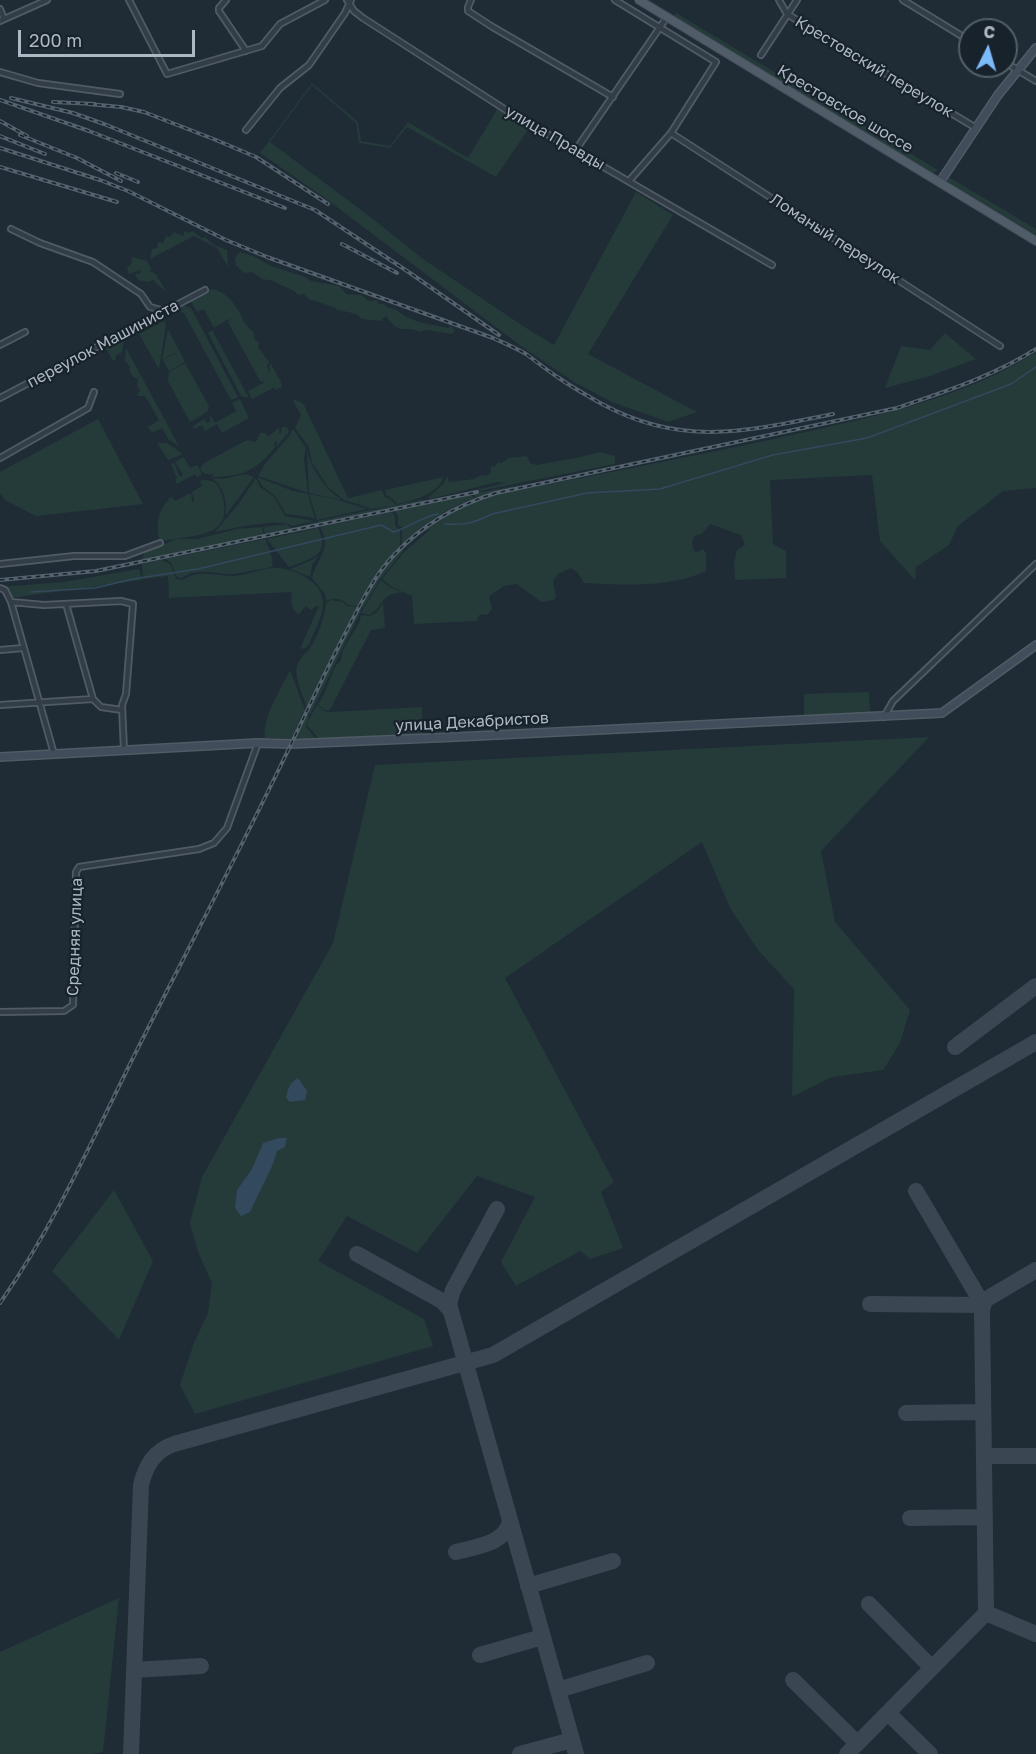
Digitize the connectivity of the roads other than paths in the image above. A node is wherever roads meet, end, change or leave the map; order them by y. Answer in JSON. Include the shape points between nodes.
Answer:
{"nodes":[{"id":1,"x":47,"y":0,"type":"edge"},
{"id":2,"x":129,"y":0,"type":"edge"},
{"id":3,"x":226,"y":0,"type":"edge"},
{"id":4,"x":325,"y":0,"type":"edge"},
{"id":5,"x":471,"y":0,"type":"edge"},
{"id":6,"x":615,"y":0,"type":"edge"},
{"id":7,"x":639,"y":0,"type":"edge"},
{"id":8,"x":779,"y":0,"type":"edge"},
{"id":9,"x":797,"y":0,"type":"edge"},
{"id":10,"x":903,"y":0,"type":"edge"},
{"id":11,"x":349,"y":1,"type":"edge"},
{"id":12,"x":0,"y":9,"type":"edge"},
{"id":13,"x":787,"y":14,"type":"junction"},
{"id":14,"x":667,"y":17,"type":"junction"},
{"id":15,"x":2,"y":20,"type":"edge"},
{"id":16,"x":660,"y":28,"type":"junction"},
{"id":17,"x":958,"y":34,"type":"edge"},
{"id":18,"x":1036,"y":48,"type":"edge"},
{"id":19,"x":246,"y":51,"type":"junction"},
{"id":20,"x":761,"y":55,"type":"dead end"},
{"id":21,"x":1018,"y":70,"type":"joint"},
{"id":22,"x":0,"y":72,"type":"edge"},
{"id":23,"x":1012,"y":78,"type":"edge"},
{"id":24,"x":1036,"y":81,"type":"edge"},
{"id":25,"x":120,"y":94,"type":"dead end"},
{"id":26,"x":613,"y":97,"type":"junction"},
{"id":27,"x":976,"y":128,"type":"junction"},
{"id":28,"x":246,"y":130,"type":"dead end"},
{"id":29,"x":671,"y":133,"type":"junction"},
{"id":30,"x":575,"y":151,"type":"junction"},
{"id":31,"x":629,"y":181,"type":"junction"},
{"id":32,"x":940,"y":182,"type":"junction"},
{"id":33,"x":11,"y":229,"type":"dead end"},
{"id":34,"x":1036,"y":241,"type":"edge"},
{"id":35,"x":772,"y":265,"type":"dead end"},
{"id":36,"x":205,"y":290,"type":"dead end"},
{"id":37,"x":165,"y":311,"type":"junction"},
{"id":38,"x":26,"y":332,"type":"dead end"},
{"id":39,"x":0,"y":345,"type":"edge"},
{"id":40,"x":1000,"y":346,"type":"dead end"},
{"id":41,"x":94,"y":392,"type":"dead end"},
{"id":42,"x":0,"y":398,"type":"edge"},
{"id":43,"x":0,"y":458,"type":"edge"},
{"id":44,"x":160,"y":543,"type":"dead end"},
{"id":45,"x":0,"y":564,"type":"edge"},
{"id":46,"x":1036,"y":564,"type":"edge"},
{"id":47,"x":0,"y":588,"type":"edge"},
{"id":48,"x":11,"y":602,"type":"junction"},
{"id":49,"x":66,"y":604,"type":"junction"},
{"id":50,"x":1036,"y":645,"type":"edge"},
{"id":51,"x":23,"y":648,"type":"junction"},
{"id":52,"x":0,"y":650,"type":"edge"},
{"id":53,"x":93,"y":699,"type":"junction"},
{"id":54,"x":41,"y":703,"type":"junction"},
{"id":55,"x":0,"y":705,"type":"edge"},
{"id":56,"x":122,"y":710,"type":"junction"},
{"id":57,"x":884,"y":717,"type":"junction"},
{"id":58,"x":258,"y":743,"type":"junction"},
{"id":59,"x":124,"y":751,"type":"junction"},
{"id":60,"x":54,"y":754,"type":"junction"},
{"id":61,"x":0,"y":757,"type":"edge"},
{"id":62,"x":0,"y":1012,"type":"edge"}],
"edges":[{"from":1,"to":15,"type":"street"},
{"from":2,"to":19,"type":"street","via":[[167,74]]},
{"from":3,"to":19,"type":"street","via":[[219,11]]},
{"from":4,"to":19,"type":"street","via":[[280,24],[262,46]]},
{"from":5,"to":26,"type":"street","via":[[468,11]]},
{"from":6,"to":16,"type":"street"},
{"from":7,"to":14,"type":"main road","name":"Крестовское шоссе"},
{"from":8,"to":13,"type":"street","name":"Крестовский переулок"},
{"from":9,"to":13,"type":"street"},
{"from":10,"to":17,"type":"street"},
{"from":11,"to":28,"type":"street","via":[[309,65],[280,88]]},
{"from":11,"to":30,"type":"street","name":"улица Правды","via":[[363,18]]},
{"from":12,"to":15,"type":"street"},
{"from":13,"to":20,"type":"street"},
{"from":13,"to":27,"type":"street","name":"Крестовский переулок"},
{"from":14,"to":16,"type":"street"},
{"from":14,"to":32,"type":"main road","name":"Крестовское шоссе"},
{"from":16,"to":26,"type":"street"},
{"from":16,"to":29,"type":"street","via":[[716,62]]},
{"from":18,"to":21,"type":"street"},
{"from":21,"to":24,"type":"street"},
{"from":22,"to":25,"type":"street","via":[[38,83]]},
{"from":23,"to":27,"type":"street"},
{"from":26,"to":30,"type":"street"},
{"from":27,"to":32,"type":"street"},
{"from":29,"to":31,"type":"street"},
{"from":29,"to":40,"type":"street","name":"Ломаный переулок"},
{"from":30,"to":31,"type":"street","name":"улица Правды"},
{"from":31,"to":35,"type":"street","name":"улица Правды"},
{"from":32,"to":34,"type":"main road","name":"Крестовское шоссе"},
{"from":33,"to":37,"type":"street","via":[[93,262],[141,294],[150,307]]},
{"from":36,"to":37,"type":"street","name":"переулок Машиниста"},
{"from":37,"to":42,"type":"street","name":"переулок Машиниста"},
{"from":38,"to":39,"type":"street"},
{"from":41,"to":43,"type":"street","via":[[88,408]]},
{"from":44,"to":45,"type":"street","via":[[125,556]]},
{"from":46,"to":57,"type":"street","via":[[893,701]]},
{"from":47,"to":48,"type":"street"},
{"from":48,"to":49,"type":"street"},
{"from":48,"to":51,"type":"street"},
{"from":49,"to":53,"type":"street"},
{"from":49,"to":56,"type":"street","via":[[133,604]]},
{"from":50,"to":57,"type":"street","name":"улица Декабристов","via":[[942,713]]},
{"from":51,"to":52,"type":"street"},
{"from":51,"to":54,"type":"street"},
{"from":53,"to":54,"type":"street"},
{"from":53,"to":56,"type":"street","via":[[100,708]]},
{"from":54,"to":55,"type":"street"},
{"from":54,"to":60,"type":"street"},
{"from":56,"to":59,"type":"street"},
{"from":57,"to":58,"type":"street","name":"улица Декабристов"},
{"from":58,"to":59,"type":"street","name":"улица Декабристов"},
{"from":58,"to":62,"type":"street","name":"Средняя улица","via":[[227,828],[214,843],[199,849],[79,867],[73,1005],[64,1011]]},
{"from":59,"to":60,"type":"street","name":"улица Декабристов"},
{"from":60,"to":61,"type":"street","name":"улица Декабристов"}]}
